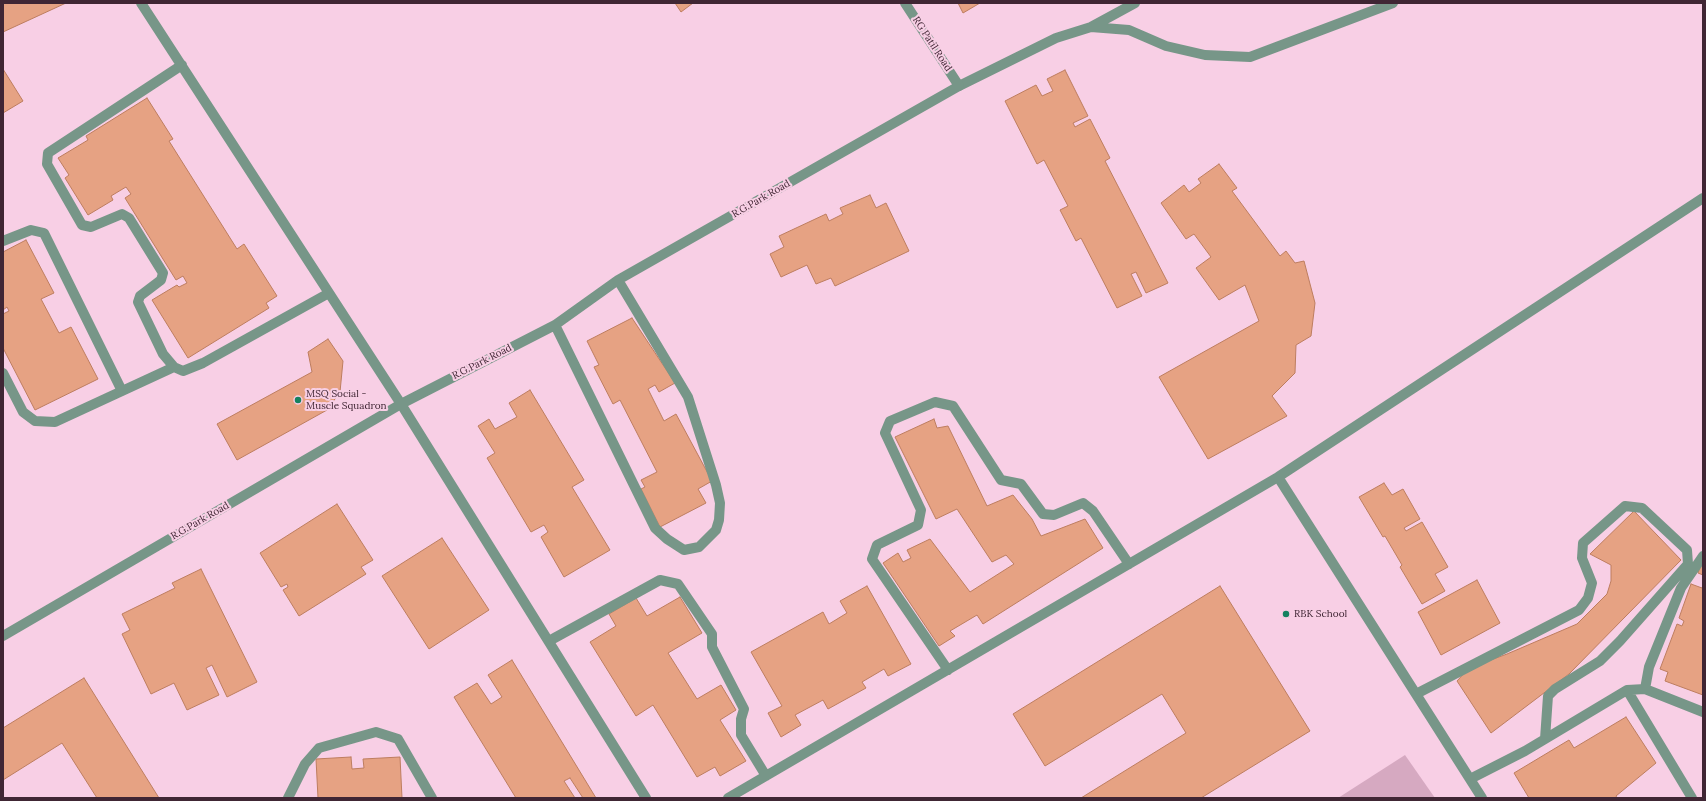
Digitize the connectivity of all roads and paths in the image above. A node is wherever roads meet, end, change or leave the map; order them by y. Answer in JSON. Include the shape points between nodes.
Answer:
{"nodes":[{"id":1,"x":141,"y":3,"type":"edge"},
{"id":2,"x":905,"y":3,"type":"edge"},
{"id":3,"x":1135,"y":3,"type":"edge"},
{"id":4,"x":1393,"y":3,"type":"edge"},
{"id":5,"x":1091,"y":27,"type":"junction"},
{"id":6,"x":182,"y":65,"type":"junction"},
{"id":7,"x":959,"y":86,"type":"junction"},
{"id":8,"x":1703,"y":198,"type":"edge"},
{"id":9,"x":3,"y":241,"type":"edge"},
{"id":10,"x":618,"y":280,"type":"junction"},
{"id":11,"x":329,"y":293,"type":"junction"},
{"id":12,"x":555,"y":324,"type":"junction"},
{"id":13,"x":174,"y":367,"type":"junction"},
{"id":14,"x":3,"y":373,"type":"edge"},
{"id":15,"x":122,"y":391,"type":"junction"},
{"id":16,"x":401,"y":404,"type":"junction"},
{"id":17,"x":1278,"y":477,"type":"junction"},
{"id":18,"x":1703,"y":556,"type":"edge"},
{"id":19,"x":1129,"y":564,"type":"junction"},
{"id":20,"x":3,"y":636,"type":"edge"},
{"id":21,"x":548,"y":641,"type":"junction"},
{"id":22,"x":948,"y":670,"type":"junction"},
{"id":23,"x":1645,"y":688,"type":"junction"},
{"id":24,"x":1627,"y":690,"type":"junction"},
{"id":25,"x":1416,"y":694,"type":"junction"},
{"id":26,"x":1703,"y":712,"type":"edge"},
{"id":27,"x":1545,"y":739,"type":"junction"},
{"id":28,"x":766,"y":776,"type":"junction"},
{"id":29,"x":1470,"y":779,"type":"junction"},
{"id":30,"x":288,"y":798,"type":"edge"},
{"id":31,"x":432,"y":798,"type":"edge"},
{"id":32,"x":646,"y":798,"type":"edge"},
{"id":33,"x":728,"y":798,"type":"edge"},
{"id":34,"x":1482,"y":798,"type":"edge"},
{"id":35,"x":1692,"y":798,"type":"edge"}],
"edges":[{"from":1,"to":6,"type":"street"},
{"from":2,"to":7,"type":"street","name":"RG Patil Road"},
{"from":3,"to":5,"type":"street"},
{"from":4,"to":5,"type":"street","via":[[1250,57],[1205,55],[1166,46],[1129,30]]},
{"from":5,"to":7,"type":"street","name":"R.G.Park Road","via":[[1056,38]]},
{"from":6,"to":11,"type":"street"},
{"from":6,"to":13,"type":"street","via":[[48,153],[47,164],[82,225],[91,227],[122,214],[128,218],[160,267],[163,273],[161,280],[140,296],[138,302],[164,354]]},
{"from":7,"to":10,"type":"street","name":"R.G.Park Road"},
{"from":8,"to":17,"type":"street"},
{"from":9,"to":15,"type":"street","via":[[31,230],[44,233]]},
{"from":10,"to":12,"type":"street","name":"R.G.Park Road"},
{"from":10,"to":12,"type":"street","via":[[688,397],[716,485],[720,503],[719,520],[716,530],[699,547],[684,550],[655,528]]},
{"from":11,"to":13,"type":"street","via":[[203,363],[183,371]]},
{"from":11,"to":16,"type":"street"},
{"from":12,"to":16,"type":"street","name":"R.G.Park Road"},
{"from":13,"to":15,"type":"street"},
{"from":14,"to":15,"type":"street","via":[[23,412],[35,421],[55,422]]},
{"from":16,"to":20,"type":"street","name":"R.G.Park Road"},
{"from":16,"to":21,"type":"street"},
{"from":17,"to":19,"type":"street"},
{"from":17,"to":25,"type":"street"},
{"from":18,"to":23,"type":"street","via":[[1681,588],[1649,667]]},
{"from":19,"to":22,"type":"street"},
{"from":19,"to":22,"type":"street","via":[[1093,511],[1083,503],[1054,515],[1043,514],[1021,484],[1001,480],[953,406],[935,402],[890,422],[885,433],[922,510],[918,525],[876,545],[872,559]]},
{"from":21,"to":28,"type":"street","via":[[660,580],[678,584],[712,634],[712,647],[744,709],[741,735]]},
{"from":21,"to":32,"type":"street"},
{"from":22,"to":28,"type":"street"},
{"from":23,"to":24,"type":"street"},
{"from":23,"to":26,"type":"street"},
{"from":24,"to":27,"type":"street"},
{"from":24,"to":35,"type":"street"},
{"from":25,"to":27,"type":"street","via":[[1579,610],[1588,598],[1592,583],[1582,558],[1583,543],[1625,506],[1642,508],[1687,550],[1688,564],[1600,661],[1555,688],[1548,696]]},
{"from":25,"to":29,"type":"street"},
{"from":27,"to":29,"type":"street"},
{"from":28,"to":33,"type":"street"},
{"from":29,"to":34,"type":"street"},
{"from":30,"to":31,"type":"street","via":[[305,764],[319,748],[376,732],[398,739]]}]}
